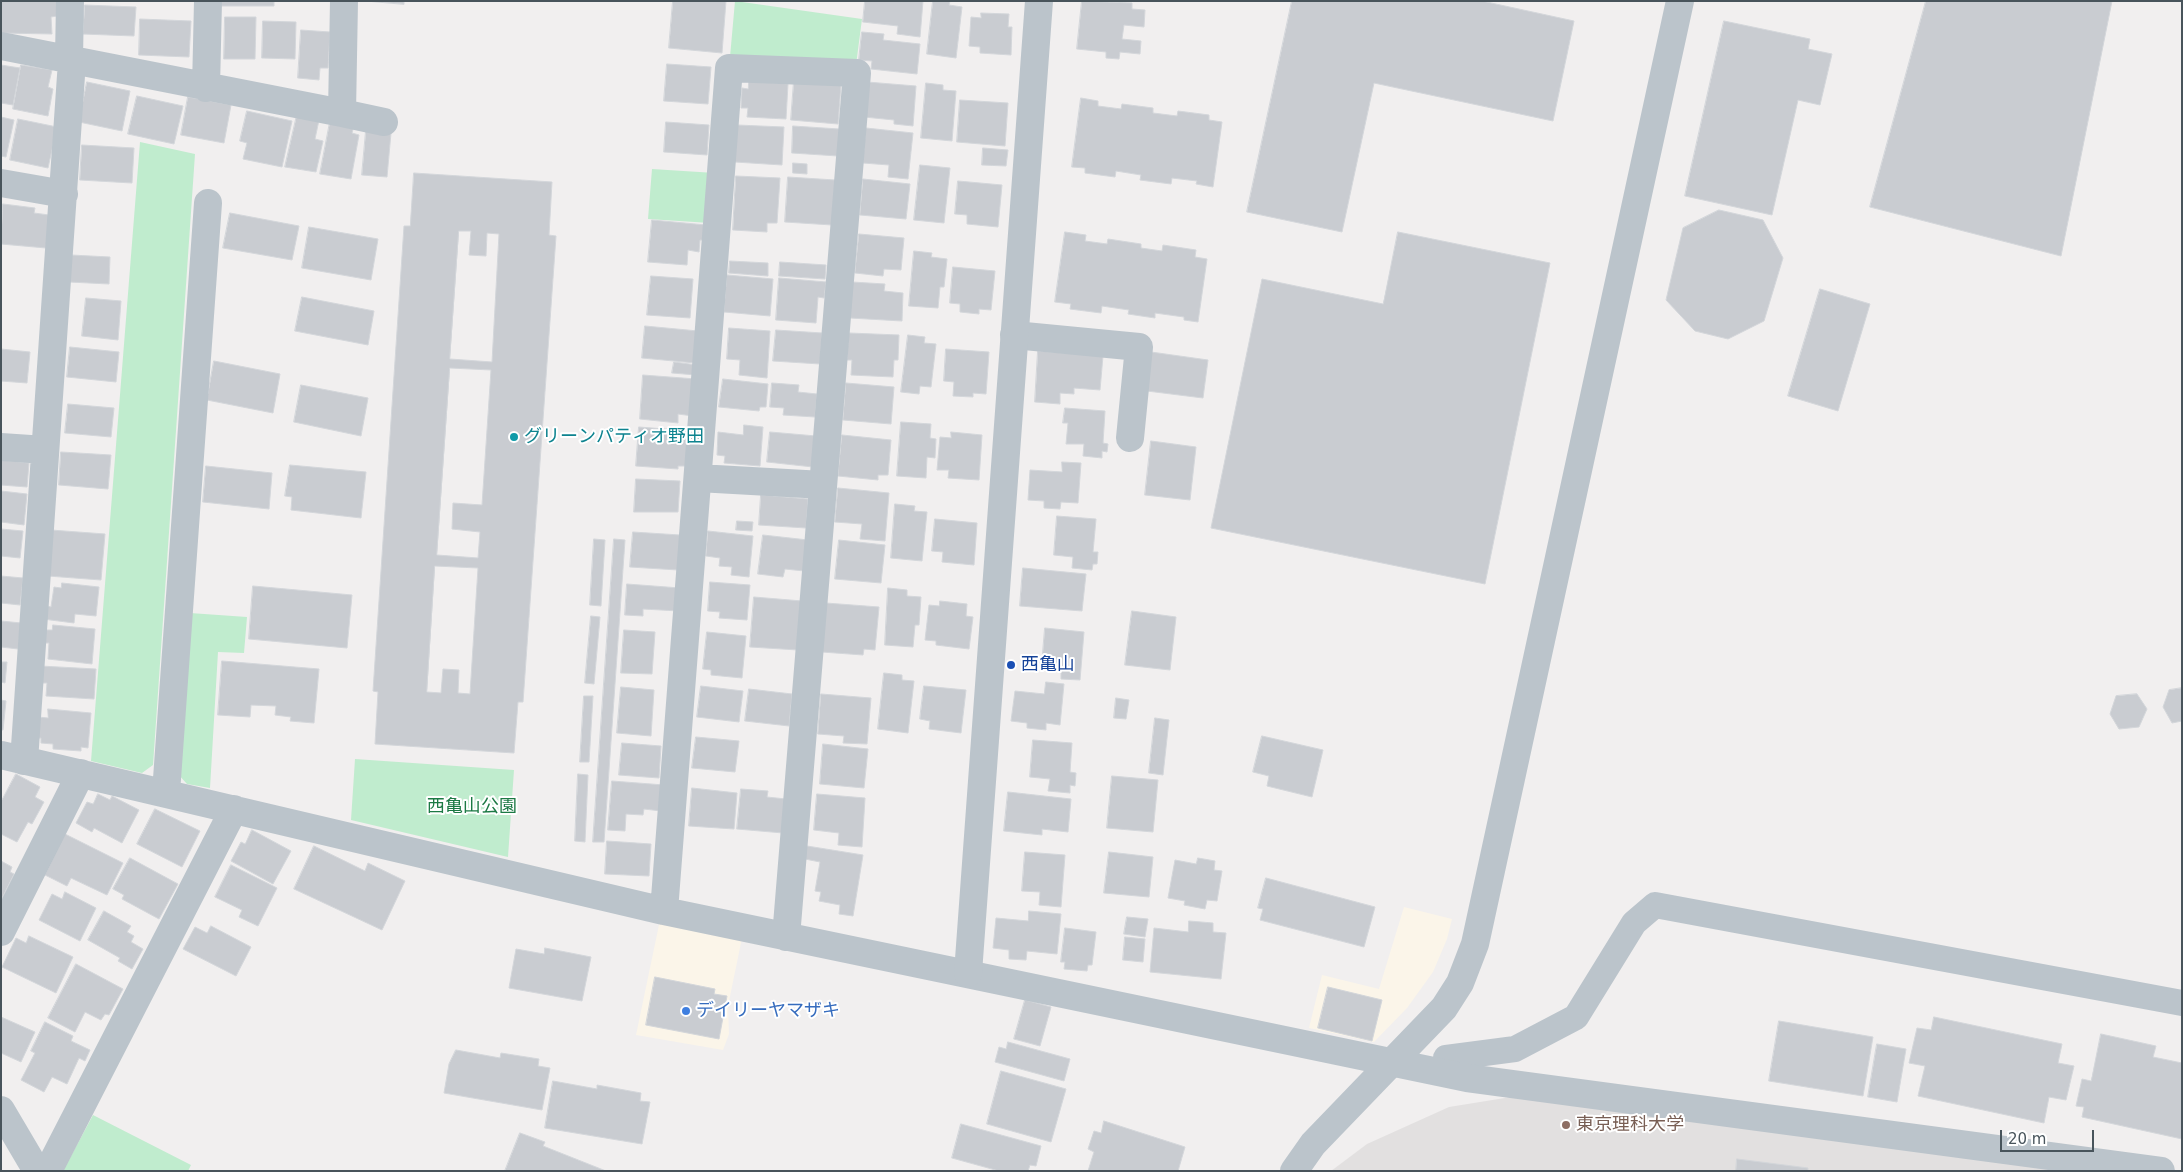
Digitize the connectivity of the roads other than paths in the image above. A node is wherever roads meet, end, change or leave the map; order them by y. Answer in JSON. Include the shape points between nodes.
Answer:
{"nodes":[{"id":1,"x":70,"y":1,"type":"edge"},
{"id":2,"x":208,"y":1,"type":"edge"},
{"id":3,"x":344,"y":1,"type":"edge"},
{"id":4,"x":1039,"y":1,"type":"edge"},
{"id":5,"x":1680,"y":1,"type":"edge"},
{"id":6,"x":1,"y":46,"type":"edge"},
{"id":7,"x":70,"y":60,"type":"junction"},
{"id":8,"x":206,"y":88,"type":"junction"},
{"id":9,"x":342,"y":113,"type":"junction"},
{"id":10,"x":384,"y":122,"type":"dead end"},
{"id":11,"x":1,"y":183,"type":"edge"},
{"id":12,"x":64,"y":194,"type":"junction"},
{"id":13,"x":208,"y":203,"type":"dead end"},
{"id":14,"x":1014,"y":335,"type":"junction"},
{"id":15,"x":1130,"y":438,"type":"dead end"},
{"id":16,"x":1,"y":446,"type":"edge"},
{"id":17,"x":45,"y":450,"type":"junction"},
{"id":18,"x":698,"y":478,"type":"junction"},
{"id":19,"x":823,"y":485,"type":"junction"},
{"id":20,"x":13,"y":758,"type":"edge"},
{"id":21,"x":81,"y":773,"type":"junction"},
{"id":22,"x":166,"y":793,"type":"junction"},
{"id":23,"x":234,"y":810,"type":"junction"},
{"id":24,"x":664,"y":911,"type":"junction"},
{"id":25,"x":1,"y":932,"type":"edge"},
{"id":26,"x":786,"y":938,"type":"junction"},
{"id":27,"x":968,"y":973,"type":"junction"},
{"id":28,"x":2182,"y":1003,"type":"edge"},
{"id":29,"x":1446,"y":1058,"type":"dead end"},
{"id":30,"x":1393,"y":1062,"type":"junction"},
{"id":31,"x":1,"y":1110,"type":"edge"},
{"id":32,"x":37,"y":1171,"type":"edge"},
{"id":33,"x":48,"y":1171,"type":"edge"},
{"id":34,"x":1294,"y":1171,"type":"edge"},
{"id":35,"x":2161,"y":1171,"type":"edge"}],
"edges":[{"from":1,"to":7,"type":"street"},
{"from":2,"to":8,"type":"street"},
{"from":3,"to":9,"type":"street"},
{"from":4,"to":14,"type":"street"},
{"from":5,"to":30,"type":"street","via":[[1475,944],[1460,983],[1444,1008]]},
{"from":6,"to":7,"type":"street"},
{"from":7,"to":8,"type":"street"},
{"from":7,"to":12,"type":"street"},
{"from":8,"to":9,"type":"street"},
{"from":9,"to":10,"type":"street"},
{"from":11,"to":12,"type":"street"},
{"from":12,"to":17,"type":"street"},
{"from":13,"to":22,"type":"street"},
{"from":14,"to":15,"type":"street","via":[[1139,347]]},
{"from":14,"to":27,"type":"street"},
{"from":16,"to":17,"type":"street"},
{"from":17,"to":20,"type":"street"},
{"from":18,"to":19,"type":"street"},
{"from":18,"to":19,"type":"street","via":[[730,68],[857,73]]},
{"from":18,"to":24,"type":"street"},
{"from":19,"to":26,"type":"street"},
{"from":20,"to":21,"type":"street"},
{"from":21,"to":22,"type":"street"},
{"from":21,"to":25,"type":"street"},
{"from":22,"to":23,"type":"street"},
{"from":23,"to":24,"type":"street"},
{"from":23,"to":33,"type":"street"},
{"from":24,"to":26,"type":"street"},
{"from":26,"to":27,"type":"street"},
{"from":27,"to":30,"type":"street"},
{"from":28,"to":29,"type":"street","via":[[1655,905],[1634,923],[1576,1017],[1514,1049]]},
{"from":30,"to":34,"type":"street","via":[[1313,1144]]},
{"from":30,"to":35,"type":"street","via":[[1468,1078]]},
{"from":31,"to":32,"type":"street"}]}
